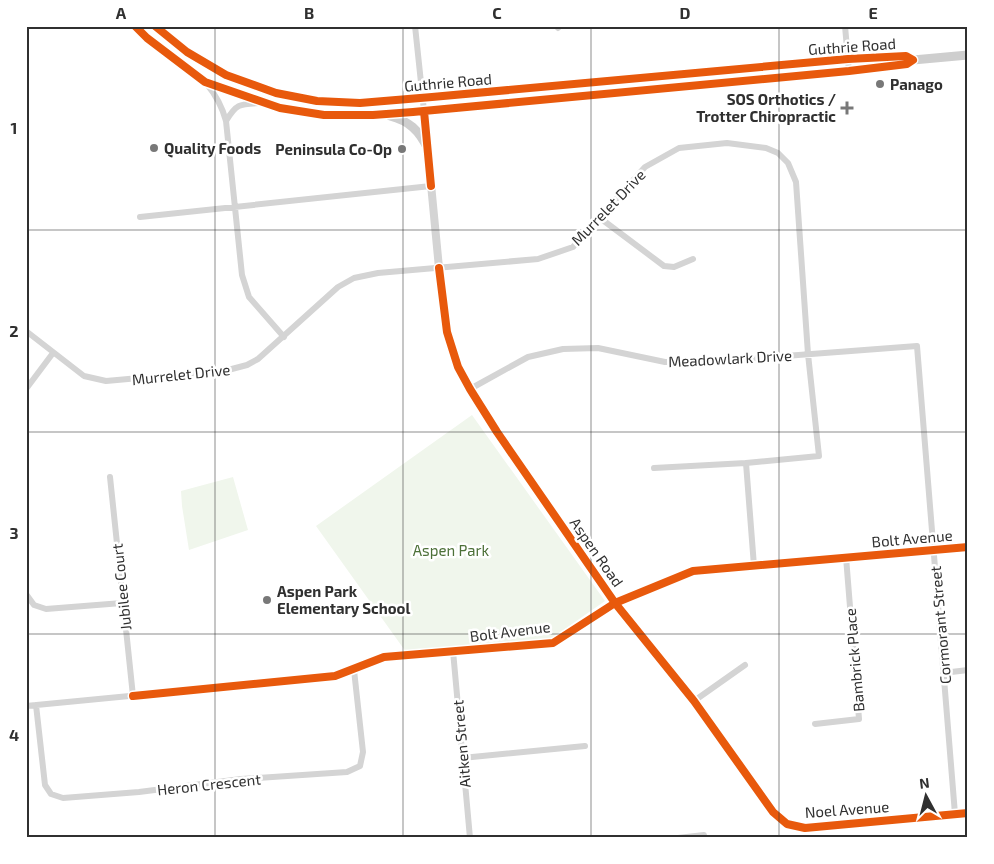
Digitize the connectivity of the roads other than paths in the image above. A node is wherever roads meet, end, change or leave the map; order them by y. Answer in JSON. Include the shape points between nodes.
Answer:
{"nodes":[{"id":1,"x":135,"y":26,"type":"edge"},
{"id":2,"x":155,"y":26,"type":"edge"},
{"id":3,"x":416,"y":26,"type":"edge"},
{"id":4,"x":607,"y":26,"type":"edge"},
{"id":5,"x":617,"y":26,"type":"edge"},
{"id":6,"x":845,"y":26,"type":"edge"},
{"id":7,"x":968,"y":55,"type":"edge"},
{"id":8,"x":848,"y":59,"type":"junction"},
{"id":9,"x":913,"y":60,"type":"junction"},
{"id":10,"x":849,"y":71,"type":"junction"},
{"id":11,"x":205,"y":82,"type":"junction"},
{"id":12,"x":422,"y":98,"type":"junction"},
{"id":13,"x":263,"y":102,"type":"junction"},
{"id":14,"x":424,"y":111,"type":"junction"},
{"id":15,"x":384,"y":114,"type":"junction"},
{"id":16,"x":226,"y":121,"type":"junction"},
{"id":17,"x":428,"y":149,"type":"junction"},
{"id":18,"x":431,"y":186,"type":"junction"},
{"id":19,"x":234,"y":207,"type":"junction"},
{"id":20,"x":140,"y":216,"type":"dead end"},
{"id":21,"x":600,"y":218,"type":"junction"},
{"id":22,"x":693,"y":259,"type":"dead end"},
{"id":23,"x":439,"y":268,"type":"junction"},
{"id":24,"x":26,"y":331,"type":"edge"},
{"id":25,"x":284,"y":337,"type":"junction"},
{"id":26,"x":914,"y":344,"type":"joint"},
{"id":27,"x":53,"y":352,"type":"junction"},
{"id":28,"x":808,"y":354,"type":"junction"},
{"id":29,"x":470,"y":388,"type":"junction"},
{"id":30,"x":26,"y":389,"type":"edge"},
{"id":31,"x":746,"y":463,"type":"junction"},
{"id":32,"x":654,"y":468,"type":"dead end"},
{"id":33,"x":110,"y":477,"type":"dead end"},
{"id":34,"x":968,"y":547,"type":"edge"},
{"id":35,"x":934,"y":550,"type":"junction"},
{"id":36,"x":846,"y":557,"type":"junction"},
{"id":37,"x":754,"y":566,"type":"junction"},
{"id":38,"x":26,"y":594,"type":"edge"},
{"id":39,"x":122,"y":603,"type":"junction"},
{"id":40,"x":615,"y":603,"type":"junction"},
{"id":41,"x":453,"y":651,"type":"junction"},
{"id":42,"x":746,"y":665,"type":"dead end"},
{"id":43,"x":354,"y":670,"type":"junction"},
{"id":44,"x":968,"y":670,"type":"edge"},
{"id":45,"x":943,"y":673,"type":"junction"},
{"id":46,"x":133,"y":696,"type":"junction"},
{"id":47,"x":694,"y":701,"type":"junction"},
{"id":48,"x":36,"y":705,"type":"junction"},
{"id":49,"x":26,"y":706,"type":"edge"},
{"id":50,"x":816,"y":724,"type":"dead end"},
{"id":51,"x":585,"y":746,"type":"dead end"},
{"id":52,"x":462,"y":758,"type":"junction"},
{"id":53,"x":968,"y":813,"type":"edge"},
{"id":54,"x":955,"y":814,"type":"junction"},
{"id":55,"x":787,"y":824,"type":"joint"},
{"id":56,"x":704,"y":836,"type":"dead end"},
{"id":57,"x":470,"y":838,"type":"edge"},
{"id":58,"x":678,"y":838,"type":"edge"}],
"edges":[{"from":1,"to":11,"type":"main road","name":"Guthrie Road"},
{"from":2,"to":12,"type":"main road","name":"Guthrie Road","via":[[187,52],[226,75],[276,93],[317,101],[360,103]]},
{"from":3,"to":12,"type":"street","name":"Aspen Road"},
{"from":4,"to":5,"type":"street"},
{"from":6,"to":8,"type":"street"},
{"from":7,"to":9,"type":"main road","name":"Guthrie Road"},
{"from":8,"to":9,"type":"main road","name":"Guthrie Road","via":[[906,56]]},
{"from":8,"to":10,"type":"street"},
{"from":8,"to":12,"type":"main road","name":"Guthrie Road"},
{"from":9,"to":10,"type":"main road","name":"Guthrie Road","via":[[907,64]]},
{"from":10,"to":14,"type":"main road","name":"Guthrie Road"},
{"from":11,"to":13,"type":"main road","name":"Guthrie Road"},
{"from":11,"to":16,"type":"street","via":[[217,96]]},
{"from":12,"to":14,"type":"street","name":"Aspen Road"},
{"from":13,"to":15,"type":"main road","name":"Guthrie Road","via":[[324,115]]},
{"from":13,"to":16,"type":"street","via":[[243,103],[233,108]]},
{"from":14,"to":15,"type":"main road","name":"Guthrie Road"},
{"from":14,"to":17,"type":"street","name":"Aspen Road"},
{"from":15,"to":17,"type":"main road","via":[[410,124]]},
{"from":16,"to":19,"type":"street"},
{"from":17,"to":18,"type":"street","name":"Aspen Road"},
{"from":18,"to":19,"type":"street"},
{"from":18,"to":23,"type":"street","name":"Aspen Road"},
{"from":19,"to":20,"type":"street"},
{"from":19,"to":25,"type":"street","via":[[242,275],[249,297]]},
{"from":21,"to":22,"type":"street","via":[[664,266],[674,267]]},
{"from":21,"to":23,"type":"street","name":"Murrelet Drive","via":[[573,247],[538,259]]},
{"from":21,"to":28,"type":"street","name":"Murrelet Drive","via":[[645,167],[679,148],[727,143],[778,153],[788,163],[796,182]]},
{"from":23,"to":25,"type":"street","name":"Murrelet Drive","via":[[354,278],[338,287]]},
{"from":23,"to":29,"type":"street","name":"Aspen Road","via":[[447,332],[458,367]]},
{"from":24,"to":27,"type":"street","name":"Murrelet Drive"},
{"from":25,"to":27,"type":"street","name":"Murrelet Drive","via":[[247,365],[228,370],[130,380],[106,381],[84,376]]},
{"from":26,"to":28,"type":"street","name":"Meadowlark Drive"},
{"from":26,"to":35,"type":"street","name":"Cormorant Street"},
{"from":27,"to":30,"type":"street"},
{"from":28,"to":29,"type":"street","name":"Meadowlark Drive","via":[[665,362],[598,348],[563,349],[528,357]]},
{"from":28,"to":31,"type":"street","name":"Murrelet Drive","via":[[820,456]]},
{"from":29,"to":40,"type":"street","name":"Aspen Road"},
{"from":31,"to":32,"type":"street"},
{"from":31,"to":37,"type":"street"},
{"from":33,"to":39,"type":"street","name":"Jubilee Court"},
{"from":34,"to":35,"type":"street","name":"Bolt Avenue"},
{"from":35,"to":36,"type":"street","name":"Bolt Avenue"},
{"from":35,"to":45,"type":"street","name":"Cormorant Street"},
{"from":36,"to":37,"type":"street","name":"Bolt Avenue"},
{"from":36,"to":50,"type":"street","name":"Bambrick Place","via":[[859,719]]},
{"from":37,"to":40,"type":"street","name":"Bolt Avenue","via":[[693,571]]},
{"from":38,"to":39,"type":"street","via":[[34,605],[46,609]]},
{"from":39,"to":46,"type":"street","name":"Jubilee Court"},
{"from":40,"to":41,"type":"street","name":"Bolt Avenue","via":[[554,643]]},
{"from":40,"to":47,"type":"street","name":"Aspen Road"},
{"from":41,"to":43,"type":"street","name":"Bolt Avenue","via":[[384,657]]},
{"from":41,"to":52,"type":"street","name":"Aitken Street"},
{"from":42,"to":47,"type":"street"},
{"from":43,"to":46,"type":"street","name":"Bolt Avenue","via":[[335,676]]},
{"from":43,"to":48,"type":"street","name":"Heron Crescent","via":[[363,752],[360,766],[348,772],[241,779],[63,798],[51,794],[45,785]]},
{"from":44,"to":45,"type":"street"},
{"from":45,"to":54,"type":"street","name":"Cormorant Street"},
{"from":46,"to":48,"type":"street","name":"Bolt Avenue"},
{"from":47,"to":55,"type":"street","name":"Aspen Road","via":[[774,812]]},
{"from":48,"to":49,"type":"street","name":"Bolt Avenue"},
{"from":51,"to":52,"type":"street"},
{"from":52,"to":57,"type":"street","name":"Aitken Street"},
{"from":53,"to":54,"type":"street","name":"Noel Avenue"},
{"from":54,"to":55,"type":"street","name":"Noel Avenue","via":[[805,828]]},
{"from":56,"to":58,"type":"street"}]}
